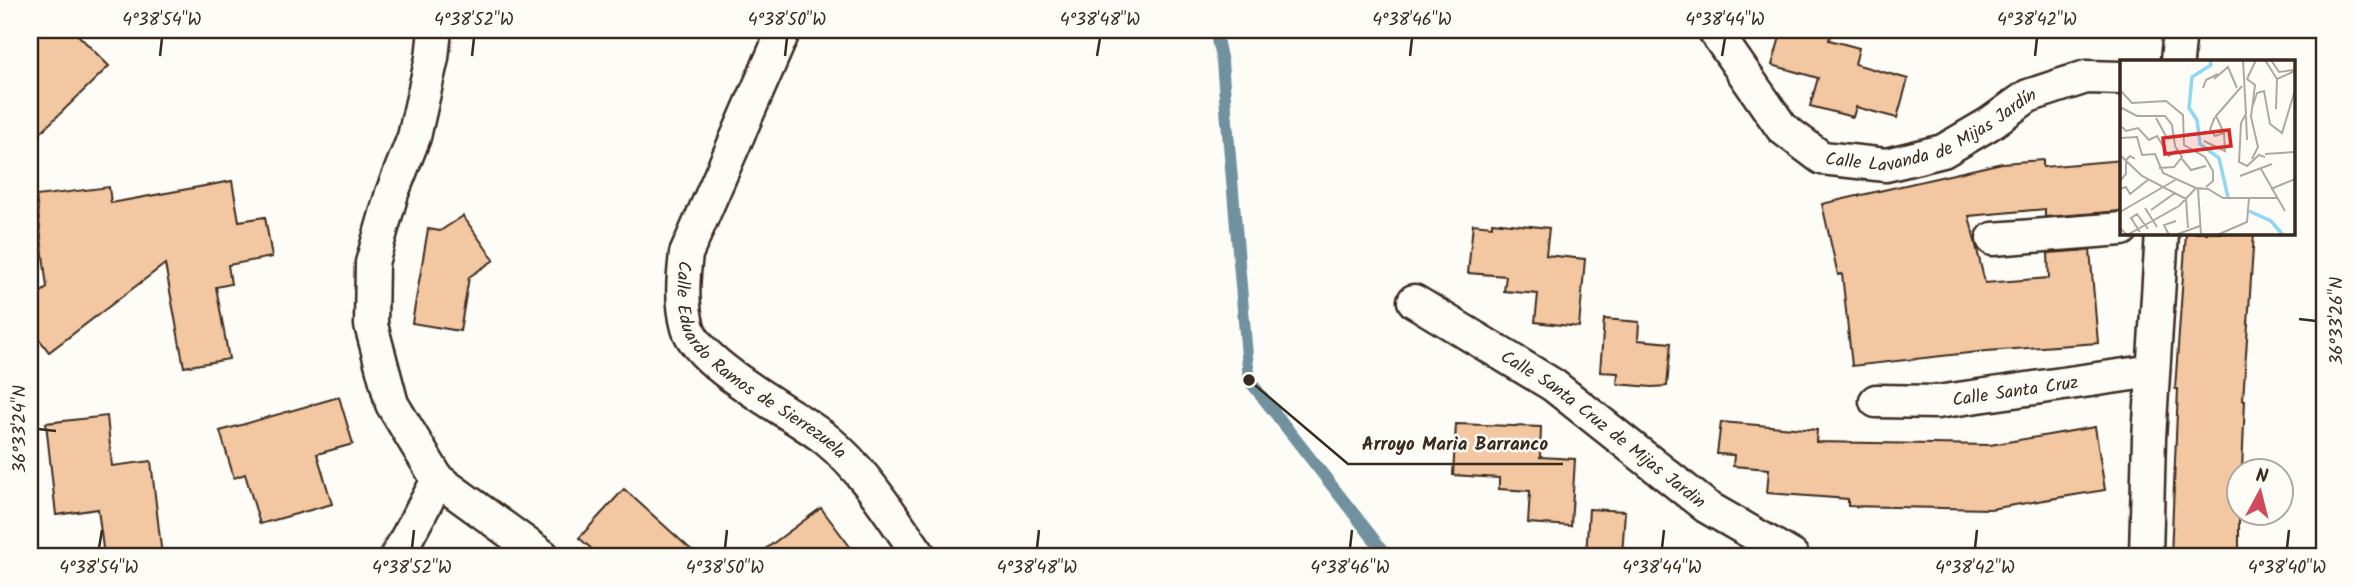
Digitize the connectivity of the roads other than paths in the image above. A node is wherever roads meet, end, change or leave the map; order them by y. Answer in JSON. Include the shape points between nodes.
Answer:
{"nodes":[{"id":1,"x":435,"y":30,"type":"edge"},
{"id":2,"x":784,"y":30,"type":"edge"},
{"id":3,"x":1714,"y":30,"type":"edge"},
{"id":4,"x":2180,"y":30,"type":"edge"},
{"id":5,"x":2177,"y":60,"type":"edge"},
{"id":6,"x":2120,"y":78,"type":"edge"},
{"id":7,"x":2120,"y":229,"type":"edge"},
{"id":8,"x":2162,"y":234,"type":"edge"},
{"id":9,"x":1993,"y":239,"type":"dead end"},
{"id":10,"x":1414,"y":301,"type":"dead end"},
{"id":11,"x":2153,"y":371,"type":"junction"},
{"id":12,"x":1876,"y":401,"type":"dead end"},
{"id":13,"x":438,"y":480,"type":"junction"},
{"id":14,"x":397,"y":556,"type":"edge"},
{"id":15,"x":543,"y":556,"type":"edge"},
{"id":16,"x":920,"y":556,"type":"edge"},
{"id":17,"x":1792,"y":556,"type":"edge"},
{"id":18,"x":2146,"y":556,"type":"edge"}],
"edges":[{"from":1,"to":13,"type":"street","via":[[414,137],[372,263],[371,324],[392,404]]},
{"from":2,"to":16,"type":"street","name":"Calle Eduardo Ramos de Sierrezuela","via":[[687,254],[682,291],[689,330],[712,361],[828,441],[860,474]]},
{"from":3,"to":6,"type":"street","name":"Calle Lavanda de Mijas Jardín","via":[[1782,128],[1822,158],[1886,165],[1943,152],[2028,96],[2086,77]]},
{"from":4,"to":5,"type":"street"},
{"from":7,"to":9,"type":"street"},
{"from":8,"to":11,"type":"street"},
{"from":10,"to":17,"type":"street","name":"Calle Santa Cruz de Mijas Jardin","via":[[1553,385],[1707,507]]},
{"from":11,"to":12,"type":"street","name":"Calle Santa Cruz","via":[[1937,402]]},
{"from":11,"to":18,"type":"street"},
{"from":13,"to":14,"type":"street"},
{"from":13,"to":15,"type":"street"}]}
